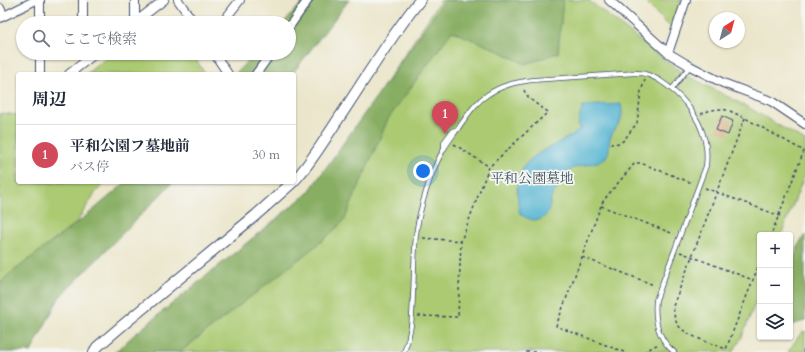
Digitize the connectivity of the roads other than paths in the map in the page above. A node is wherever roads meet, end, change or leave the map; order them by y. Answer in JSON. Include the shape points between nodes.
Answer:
{"nodes":[{"id":1,"x":36,"y":0,"type":"edge"},
{"id":2,"x":40,"y":0,"type":"edge"},
{"id":3,"x":83,"y":0,"type":"edge"},
{"id":4,"x":135,"y":0,"type":"edge"},
{"id":5,"x":164,"y":0,"type":"edge"},
{"id":6,"x":178,"y":0,"type":"edge"},
{"id":7,"x":240,"y":0,"type":"edge"},
{"id":8,"x":308,"y":0,"type":"edge"},
{"id":9,"x":420,"y":0,"type":"edge"},
{"id":10,"x":609,"y":0,"type":"edge"},
{"id":11,"x":686,"y":0,"type":"edge"},
{"id":12,"x":1,"y":14,"type":"edge"},
{"id":13,"x":40,"y":16,"type":"edge"},
{"id":14,"x":83,"y":16,"type":"edge"},
{"id":15,"x":134,"y":16,"type":"edge"},
{"id":16,"x":142,"y":16,"type":"edge"},
{"id":17,"x":189,"y":16,"type":"edge"},
{"id":18,"x":227,"y":16,"type":"edge"},
{"id":19,"x":296,"y":17,"type":"edge"},
{"id":20,"x":668,"y":54,"type":"junction"},
{"id":21,"x":40,"y":60,"type":"edge"},
{"id":22,"x":87,"y":60,"type":"edge"},
{"id":23,"x":219,"y":60,"type":"edge"},
{"id":24,"x":266,"y":60,"type":"edge"},
{"id":25,"x":84,"y":62,"type":"joint"},
{"id":26,"x":690,"y":66,"type":"junction"},
{"id":27,"x":40,"y":72,"type":"edge"},
{"id":28,"x":72,"y":72,"type":"edge"},
{"id":29,"x":227,"y":72,"type":"edge"},
{"id":30,"x":257,"y":72,"type":"edge"},
{"id":31,"x":672,"y":89,"type":"junction"},
{"id":32,"x":805,"y":124,"type":"edge"},
{"id":33,"x":458,"y":129,"type":"junction"},
{"id":34,"x":444,"y":150,"type":"junction"},
{"id":35,"x":296,"y":180,"type":"edge"},
{"id":36,"x":292,"y":184,"type":"edge"},
{"id":37,"x":94,"y":352,"type":"edge"},
{"id":38,"x":404,"y":352,"type":"edge"},
{"id":39,"x":674,"y":352,"type":"edge"}],
"edges":[{"from":1,"to":12,"type":"street"},
{"from":2,"to":13,"type":"street"},
{"from":3,"to":14,"type":"street"},
{"from":4,"to":15,"type":"street"},
{"from":5,"to":16,"type":"street"},
{"from":6,"to":17,"type":"street"},
{"from":7,"to":18,"type":"street"},
{"from":8,"to":19,"type":"street"},
{"from":9,"to":35,"type":"street"},
{"from":10,"to":20,"type":"street"},
{"from":11,"to":20,"type":"street"},
{"from":20,"to":26,"type":"street"},
{"from":21,"to":27,"type":"street"},
{"from":22,"to":25,"type":"street"},
{"from":23,"to":29,"type":"street"},
{"from":24,"to":30,"type":"street"},
{"from":25,"to":28,"type":"street"},
{"from":26,"to":31,"type":"lane"},
{"from":26,"to":32,"type":"street","via":[[723,83],[770,101]]},
{"from":31,"to":33,"type":"lane","via":[[653,76],[636,73],[521,81],[486,95]]},
{"from":31,"to":39,"type":"lane","via":[[695,116],[707,154],[706,166],[656,300],[658,328],[663,340]]},
{"from":33,"to":34,"type":"lane"},
{"from":33,"to":34,"type":"lane","via":[[452,131],[444,142]]},
{"from":34,"to":38,"type":"lane","via":[[431,176],[420,214],[416,237],[412,322]]},
{"from":36,"to":37,"type":"street"}]}
